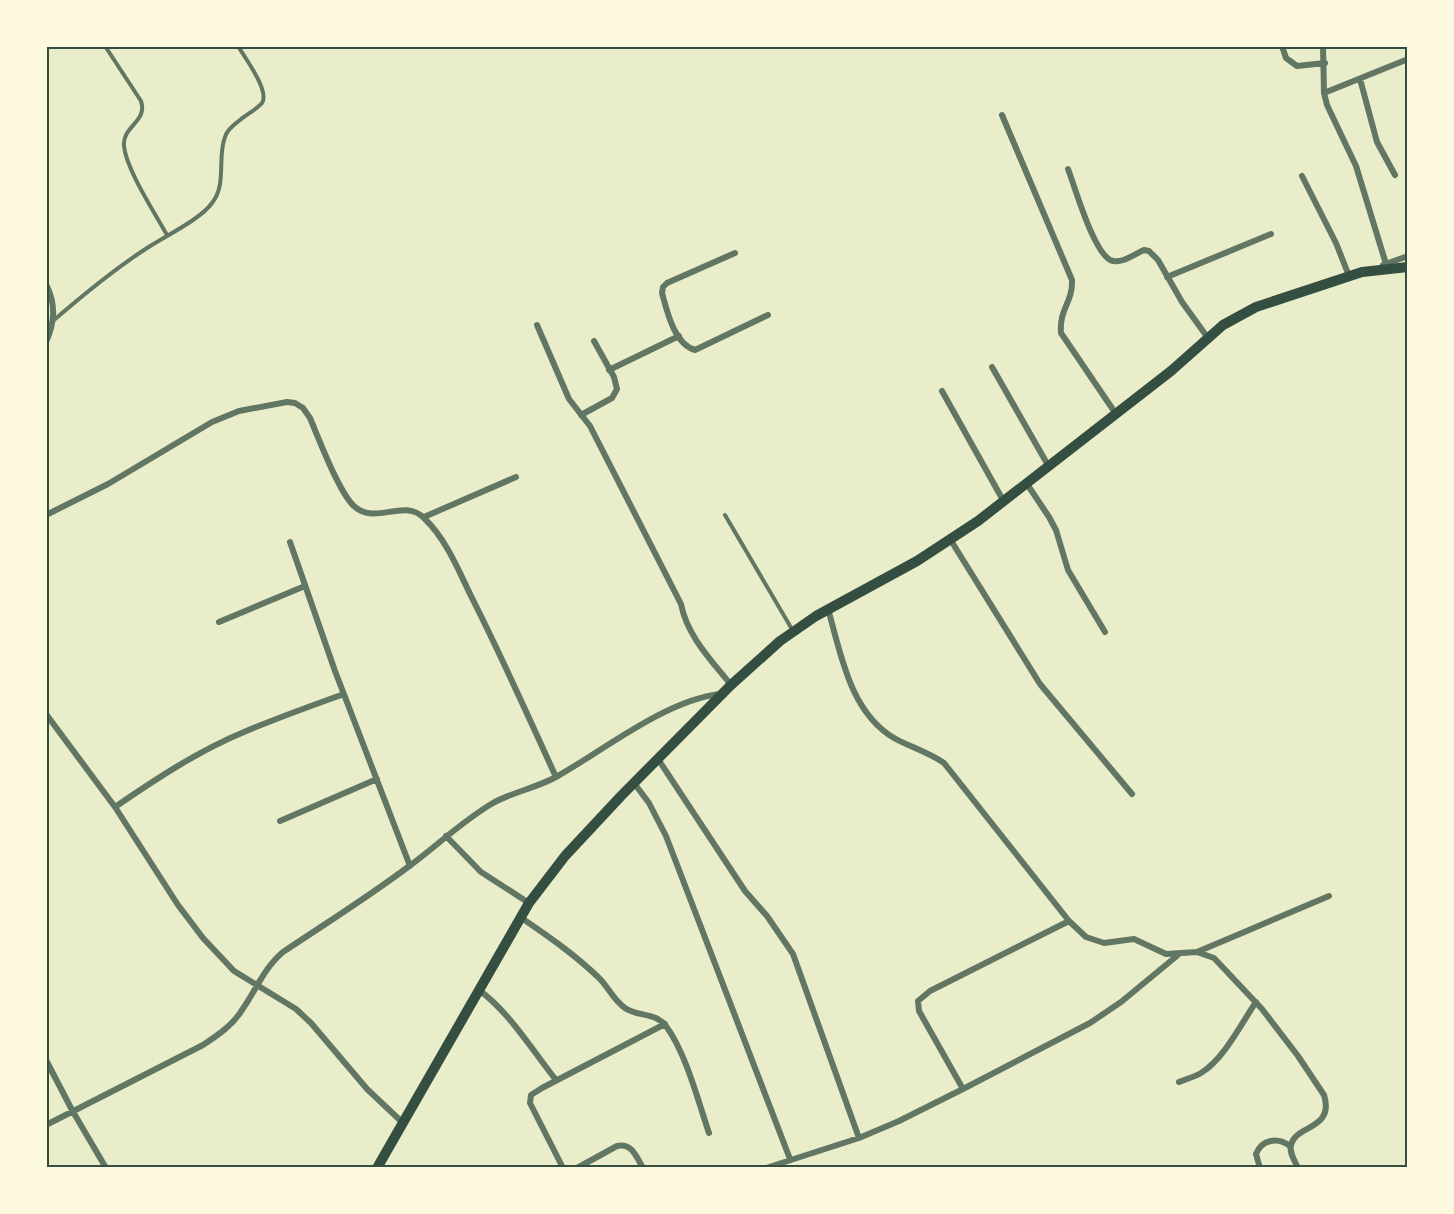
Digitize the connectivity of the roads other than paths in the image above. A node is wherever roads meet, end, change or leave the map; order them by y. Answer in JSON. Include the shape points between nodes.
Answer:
{"nodes":[{"id":1,"x":105,"y":46,"type":"edge"},
{"id":2,"x":238,"y":46,"type":"edge"},
{"id":3,"x":1282,"y":46,"type":"edge"},
{"id":4,"x":1323,"y":46,"type":"edge"},
{"id":5,"x":1407,"y":59,"type":"edge"},
{"id":6,"x":1325,"y":63,"type":"junction"},
{"id":7,"x":1360,"y":79,"type":"junction"},
{"id":8,"x":1324,"y":93,"type":"junction"},
{"id":9,"x":1002,"y":115,"type":"dead end"},
{"id":10,"x":1068,"y":169,"type":"dead end"},
{"id":11,"x":1395,"y":175,"type":"dead end"},
{"id":12,"x":1302,"y":176,"type":"dead end"},
{"id":13,"x":167,"y":234,"type":"junction"},
{"id":14,"x":1271,"y":234,"type":"dead end"},
{"id":15,"x":735,"y":253,"type":"dead end"},
{"id":16,"x":1407,"y":256,"type":"edge"},
{"id":17,"x":1386,"y":264,"type":"junction"},
{"id":18,"x":1407,"y":267,"type":"edge"},
{"id":19,"x":1362,"y":272,"type":"junction"},
{"id":20,"x":1349,"y":276,"type":"junction"},
{"id":21,"x":1167,"y":277,"type":"junction"},
{"id":22,"x":46,"y":284,"type":"edge"},
{"id":23,"x":768,"y":315,"type":"dead end"},
{"id":24,"x":54,"y":320,"type":"junction"},
{"id":25,"x":537,"y":326,"type":"dead end"},
{"id":26,"x":678,"y":336,"type":"junction"},
{"id":27,"x":1208,"y":338,"type":"junction"},
{"id":28,"x":594,"y":341,"type":"dead end"},
{"id":29,"x":46,"y":342,"type":"edge"},
{"id":30,"x":992,"y":367,"type":"dead end"},
{"id":31,"x":609,"y":370,"type":"junction"},
{"id":32,"x":942,"y":392,"type":"dead end"},
{"id":33,"x":1116,"y":414,"type":"junction"},
{"id":34,"x":581,"y":415,"type":"junction"},
{"id":35,"x":1048,"y":467,"type":"junction"},
{"id":36,"x":516,"y":477,"type":"dead end"},
{"id":37,"x":1026,"y":484,"type":"junction"},
{"id":38,"x":1004,"y":502,"type":"junction"},
{"id":39,"x":46,"y":515,"type":"edge"},
{"id":40,"x":725,"y":515,"type":"dead end"},
{"id":41,"x":424,"y":517,"type":"junction"},
{"id":42,"x":950,"y":539,"type":"junction"},
{"id":43,"x":290,"y":542,"type":"dead end"},
{"id":44,"x":305,"y":586,"type":"junction"},
{"id":45,"x":828,"y":609,"type":"junction"},
{"id":46,"x":219,"y":622,"type":"dead end"},
{"id":47,"x":794,"y":632,"type":"junction"},
{"id":48,"x":1105,"y":632,"type":"dead end"},
{"id":49,"x":727,"y":689,"type":"junction"},
{"id":50,"x":344,"y":694,"type":"junction"},
{"id":51,"x":46,"y":714,"type":"edge"},
{"id":52,"x":658,"y":759,"type":"junction"},
{"id":53,"x":556,"y":777,"type":"junction"},
{"id":54,"x":377,"y":779,"type":"junction"},
{"id":55,"x":634,"y":783,"type":"junction"},
{"id":56,"x":1132,"y":794,"type":"dead end"},
{"id":57,"x":115,"y":807,"type":"junction"},
{"id":58,"x":280,"y":821,"type":"dead end"},
{"id":59,"x":446,"y":836,"type":"junction"},
{"id":60,"x":410,"y":866,"type":"junction"},
{"id":61,"x":1329,"y":896,"type":"dead end"},
{"id":62,"x":529,"y":903,"type":"junction"},
{"id":63,"x":520,"y":917,"type":"junction"},
{"id":64,"x":1069,"y":921,"type":"junction"},
{"id":65,"x":1197,"y":952,"type":"junction"},
{"id":66,"x":1179,"y":954,"type":"junction"},
{"id":67,"x":256,"y":985,"type":"junction"},
{"id":68,"x":479,"y":990,"type":"junction"},
{"id":69,"x":1256,"y":1002,"type":"junction"},
{"id":70,"x":665,"y":1024,"type":"junction"},
{"id":71,"x":46,"y":1060,"type":"edge"},
{"id":72,"x":556,"y":1080,"type":"junction"},
{"id":73,"x":1179,"y":1082,"type":"dead end"},
{"id":74,"x":963,"y":1089,"type":"junction"},
{"id":75,"x":72,"y":1110,"type":"junction"},
{"id":76,"x":403,"y":1123,"type":"junction"},
{"id":77,"x":46,"y":1125,"type":"edge"},
{"id":78,"x":709,"y":1133,"type":"dead end"},
{"id":79,"x":859,"y":1138,"type":"junction"},
{"id":80,"x":1290,"y":1146,"type":"junction"},
{"id":81,"x":790,"y":1160,"type":"junction"},
{"id":82,"x":382,"y":1165,"type":"edge"},
{"id":83,"x":106,"y":1167,"type":"edge"},
{"id":84,"x":563,"y":1167,"type":"edge"},
{"id":85,"x":578,"y":1167,"type":"edge"},
{"id":86,"x":643,"y":1167,"type":"edge"},
{"id":87,"x":766,"y":1167,"type":"edge"},
{"id":88,"x":1260,"y":1167,"type":"edge"},
{"id":89,"x":1298,"y":1167,"type":"edge"}],
"edges":[{"from":1,"to":13,"type":"lane","via":[[143,106],[141,117],[124,138],[124,147],[133,173]]},
{"from":2,"to":13,"type":"lane","via":[[261,84],[264,101],[225,137],[218,194],[213,203]]},
{"from":3,"to":6,"type":"street","via":[[1286,58],[1297,66]]},
{"from":4,"to":6,"type":"street"},
{"from":5,"to":7,"type":"street"},
{"from":6,"to":8,"type":"street"},
{"from":7,"to":8,"type":"street"},
{"from":7,"to":11,"type":"street","via":[[1377,142]]},
{"from":8,"to":17,"type":"street","via":[[1356,166]]},
{"from":9,"to":33,"type":"street","via":[[1072,280],[1071,294],[1060,317],[1061,333]]},
{"from":10,"to":21,"type":"street","via":[[1104,258],[1120,261],[1149,251]]},
{"from":12,"to":20,"type":"street"},
{"from":13,"to":24,"type":"lane","via":[[102,279]]},
{"from":14,"to":21,"type":"street"},
{"from":15,"to":26,"type":"street","via":[[663,287]]},
{"from":16,"to":17,"type":"street"},
{"from":17,"to":19,"type":"street"},
{"from":18,"to":19,"type":"main road"},
{"from":19,"to":20,"type":"main road"},
{"from":20,"to":27,"type":"main road","via":[[1256,307]]},
{"from":21,"to":27,"type":"street"},
{"from":22,"to":24,"type":"street","via":[[54,301]]},
{"from":23,"to":26,"type":"street","via":[[701,349],[690,348]]},
{"from":24,"to":29,"type":"street"},
{"from":25,"to":34,"type":"street","via":[[569,399]]},
{"from":26,"to":31,"type":"street"},
{"from":27,"to":33,"type":"main road"},
{"from":28,"to":31,"type":"street"},
{"from":30,"to":35,"type":"street"},
{"from":31,"to":34,"type":"street","via":[[616,394]]},
{"from":32,"to":38,"type":"street"},
{"from":33,"to":35,"type":"main road"},
{"from":34,"to":49,"type":"street","via":[[681,604],[684,621]]},
{"from":35,"to":37,"type":"main road"},
{"from":36,"to":41,"type":"street"},
{"from":37,"to":38,"type":"main road"},
{"from":37,"to":48,"type":"street","via":[[1056,530],[1068,570]]},
{"from":38,"to":42,"type":"main road"},
{"from":39,"to":41,"type":"street","via":[[108,484],[212,422],[239,411],[287,402],[303,408],[310,418],[346,497],[356,509],[379,514],[404,509]]},
{"from":40,"to":47,"type":"lane"},
{"from":41,"to":53,"type":"street","via":[[439,535],[494,640]]},
{"from":42,"to":45,"type":"main road"},
{"from":42,"to":56,"type":"street","via":[[1040,684]]},
{"from":43,"to":44,"type":"street"},
{"from":44,"to":46,"type":"street"},
{"from":44,"to":50,"type":"street"},
{"from":45,"to":47,"type":"main road"},
{"from":45,"to":64,"type":"street","via":[[852,687],[870,718],[894,738],[944,763]]},
{"from":47,"to":49,"type":"main road"},
{"from":49,"to":52,"type":"main road"},
{"from":49,"to":53,"type":"street","via":[[687,700]]},
{"from":50,"to":54,"type":"street"},
{"from":50,"to":57,"type":"street","via":[[216,745]]},
{"from":51,"to":57,"type":"street"},
{"from":52,"to":55,"type":"main road"},
{"from":52,"to":79,"type":"street","via":[[745,891],[793,954]]},
{"from":53,"to":59,"type":"street","via":[[504,797]]},
{"from":54,"to":58,"type":"street"},
{"from":54,"to":60,"type":"street"},
{"from":55,"to":62,"type":"main road","via":[[565,856]]},
{"from":55,"to":81,"type":"street","via":[[666,836]]},
{"from":57,"to":67,"type":"street","via":[[202,938],[234,971]]},
{"from":59,"to":60,"type":"street"},
{"from":59,"to":62,"type":"street","via":[[481,872]]},
{"from":60,"to":67,"type":"street","via":[[283,952]]},
{"from":61,"to":65,"type":"street"},
{"from":62,"to":63,"type":"main road"},
{"from":63,"to":68,"type":"main road"},
{"from":63,"to":70,"type":"street","via":[[587,966],[627,1010]]},
{"from":64,"to":66,"type":"street","via":[[1096,941],[1134,939],[1166,954]]},
{"from":64,"to":74,"type":"street","via":[[930,991],[918,1001],[919,1011]]},
{"from":65,"to":66,"type":"street"},
{"from":65,"to":69,"type":"street","via":[[1214,958]]},
{"from":66,"to":74,"type":"street","via":[[1090,1023]]},
{"from":67,"to":75,"type":"street","via":[[242,1011],[212,1039]]},
{"from":67,"to":76,"type":"street","via":[[311,1023],[367,1089]]},
{"from":68,"to":72,"type":"street","via":[[503,1013]]},
{"from":68,"to":76,"type":"main road"},
{"from":69,"to":73,"type":"street","via":[[1219,1057],[1201,1073]]},
{"from":69,"to":80,"type":"street","via":[[1327,1102],[1318,1122]]},
{"from":70,"to":72,"type":"street"},
{"from":70,"to":78,"type":"street","via":[[680,1052]]},
{"from":71,"to":75,"type":"street"},
{"from":72,"to":84,"type":"street","via":[[530,1099]]},
{"from":74,"to":79,"type":"street"},
{"from":75,"to":77,"type":"street"},
{"from":75,"to":83,"type":"street"},
{"from":76,"to":82,"type":"main road"},
{"from":79,"to":81,"type":"street"},
{"from":80,"to":88,"type":"street","via":[[1276,1140],[1263,1144],[1256,1154]]},
{"from":80,"to":89,"type":"street"},
{"from":81,"to":87,"type":"street"},
{"from":85,"to":86,"type":"street","via":[[624,1145],[629,1146]]}]}
